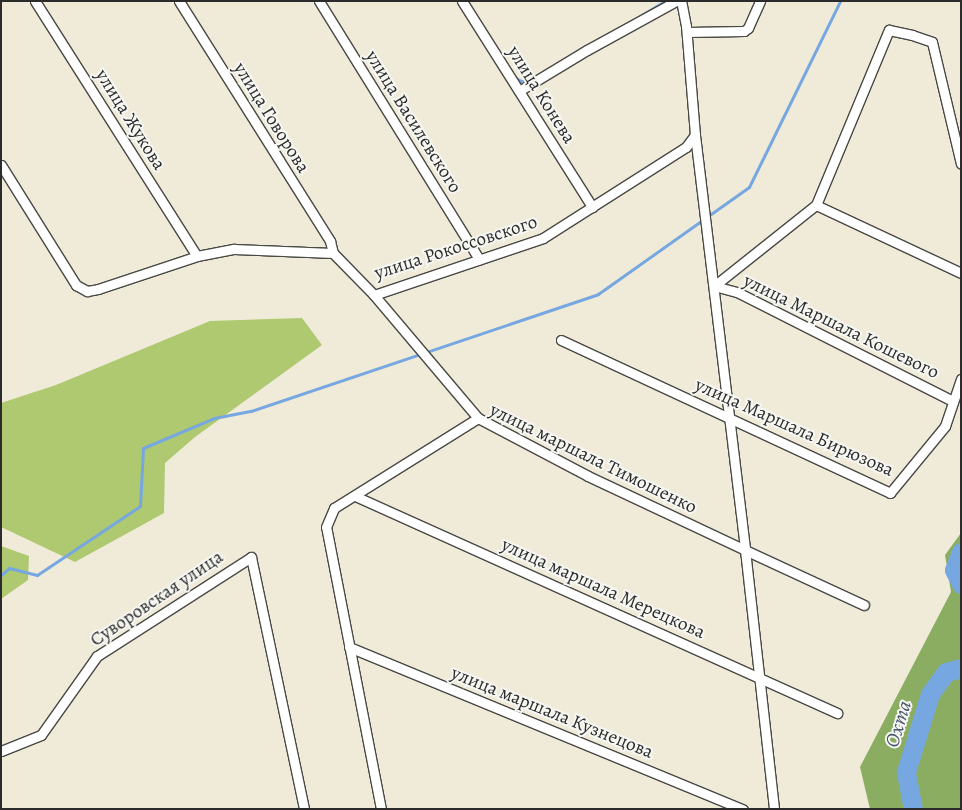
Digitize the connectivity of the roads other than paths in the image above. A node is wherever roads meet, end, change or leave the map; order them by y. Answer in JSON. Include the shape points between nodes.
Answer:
{"nodes":[{"id":1,"x":35,"y":1,"type":"edge"},
{"id":2,"x":179,"y":1,"type":"edge"},
{"id":3,"x":319,"y":1,"type":"edge"},
{"id":4,"x":462,"y":1,"type":"edge"},
{"id":5,"x":676,"y":1,"type":"edge"},
{"id":6,"x":681,"y":1,"type":"edge"},
{"id":7,"x":760,"y":1,"type":"edge"},
{"id":8,"x":687,"y":32,"type":"junction"},
{"id":9,"x":519,"y":91,"type":"junction"},
{"id":10,"x":696,"y":135,"type":"junction"},
{"id":11,"x":961,"y":164,"type":"edge"},
{"id":12,"x":1,"y":165,"type":"edge"},
{"id":13,"x":816,"y":205,"type":"junction"},
{"id":14,"x":592,"y":207,"type":"junction"},
{"id":15,"x":333,"y":253,"type":"junction"},
{"id":16,"x":197,"y":256,"type":"junction"},
{"id":17,"x":479,"y":259,"type":"junction"},
{"id":18,"x":961,"y":274,"type":"edge"},
{"id":19,"x":714,"y":286,"type":"junction"},
{"id":20,"x":374,"y":295,"type":"junction"},
{"id":21,"x":562,"y":340,"type":"dead end"},
{"id":22,"x":961,"y":379,"type":"edge"},
{"id":23,"x":953,"y":401,"type":"junction"},
{"id":24,"x":478,"y":418,"type":"junction"},
{"id":25,"x":729,"y":418,"type":"junction"},
{"id":26,"x":355,"y":496,"type":"junction"},
{"id":27,"x":745,"y":550,"type":"junction"},
{"id":28,"x":864,"y":605,"type":"dead end"},
{"id":29,"x":349,"y":646,"type":"junction"},
{"id":30,"x":759,"y":677,"type":"junction"},
{"id":31,"x":837,"y":713,"type":"dead end"},
{"id":32,"x":1,"y":751,"type":"edge"},
{"id":33,"x":304,"y":809,"type":"edge"},
{"id":34,"x":381,"y":809,"type":"edge"},
{"id":35,"x":743,"y":809,"type":"edge"},
{"id":36,"x":774,"y":809,"type":"edge"}],
"edges":[{"from":1,"to":16,"type":"street","name":"улица Жукова"},
{"from":2,"to":15,"type":"street","name":"улица Говорова","via":[[330,241]]},
{"from":3,"to":17,"type":"street","name":"улица Василевского"},
{"from":4,"to":9,"type":"street","name":"улица Конева"},
{"from":5,"to":9,"type":"street"},
{"from":6,"to":8,"type":"street"},
{"from":7,"to":8,"type":"street","via":[[744,31]]},
{"from":8,"to":10,"type":"street"},
{"from":9,"to":14,"type":"street","name":"улица Конева"},
{"from":10,"to":14,"type":"street","name":"улица Рокоссовского","via":[[686,147]]},
{"from":10,"to":19,"type":"street"},
{"from":11,"to":13,"type":"street","via":[[932,42],[889,30]]},
{"from":12,"to":16,"type":"street","via":[[76,285],[87,290],[98,289]]},
{"from":13,"to":18,"type":"street"},
{"from":13,"to":19,"type":"street"},
{"from":14,"to":17,"type":"street","name":"улица Рокоссовского","via":[[543,238]]},
{"from":15,"to":16,"type":"street","via":[[234,249]]},
{"from":15,"to":20,"type":"street","name":"улица Рокоссовского"},
{"from":17,"to":20,"type":"street","name":"улица Рокоссовского"},
{"from":19,"to":23,"type":"street","name":"улица Маршала Кошевого","via":[[737,292]]},
{"from":19,"to":25,"type":"street"},
{"from":20,"to":24,"type":"street"},
{"from":21,"to":25,"type":"street","name":"улица Маршала Бирюзова"},
{"from":22,"to":23,"type":"street","name":"улица Маршала Бирюзова"},
{"from":23,"to":25,"type":"street","name":"улица Маршала Бирюзова","via":[[945,426],[890,493]]},
{"from":24,"to":26,"type":"street","name":"улица маршала Тимошенко"},
{"from":24,"to":27,"type":"street","name":"улица маршала Тимошенко","via":[[588,476]]},
{"from":25,"to":27,"type":"street"},
{"from":26,"to":29,"type":"street","name":"улица маршала Тимошенко","via":[[334,508],[326,527]]},
{"from":26,"to":30,"type":"street","name":"улица маршала Мерецкова"},
{"from":27,"to":28,"type":"street","name":"улица маршала Тимошенко"},
{"from":27,"to":30,"type":"street"},
{"from":29,"to":34,"type":"street","name":"улица маршала Тимошенко"},
{"from":29,"to":35,"type":"street","name":"улица маршала Кузнецова"},
{"from":30,"to":31,"type":"street","name":"улица маршала Мерецкова"},
{"from":30,"to":36,"type":"street"},
{"from":32,"to":33,"type":"street","name":"Суворовская улица","via":[[41,735],[97,656],[251,557]]}]}
